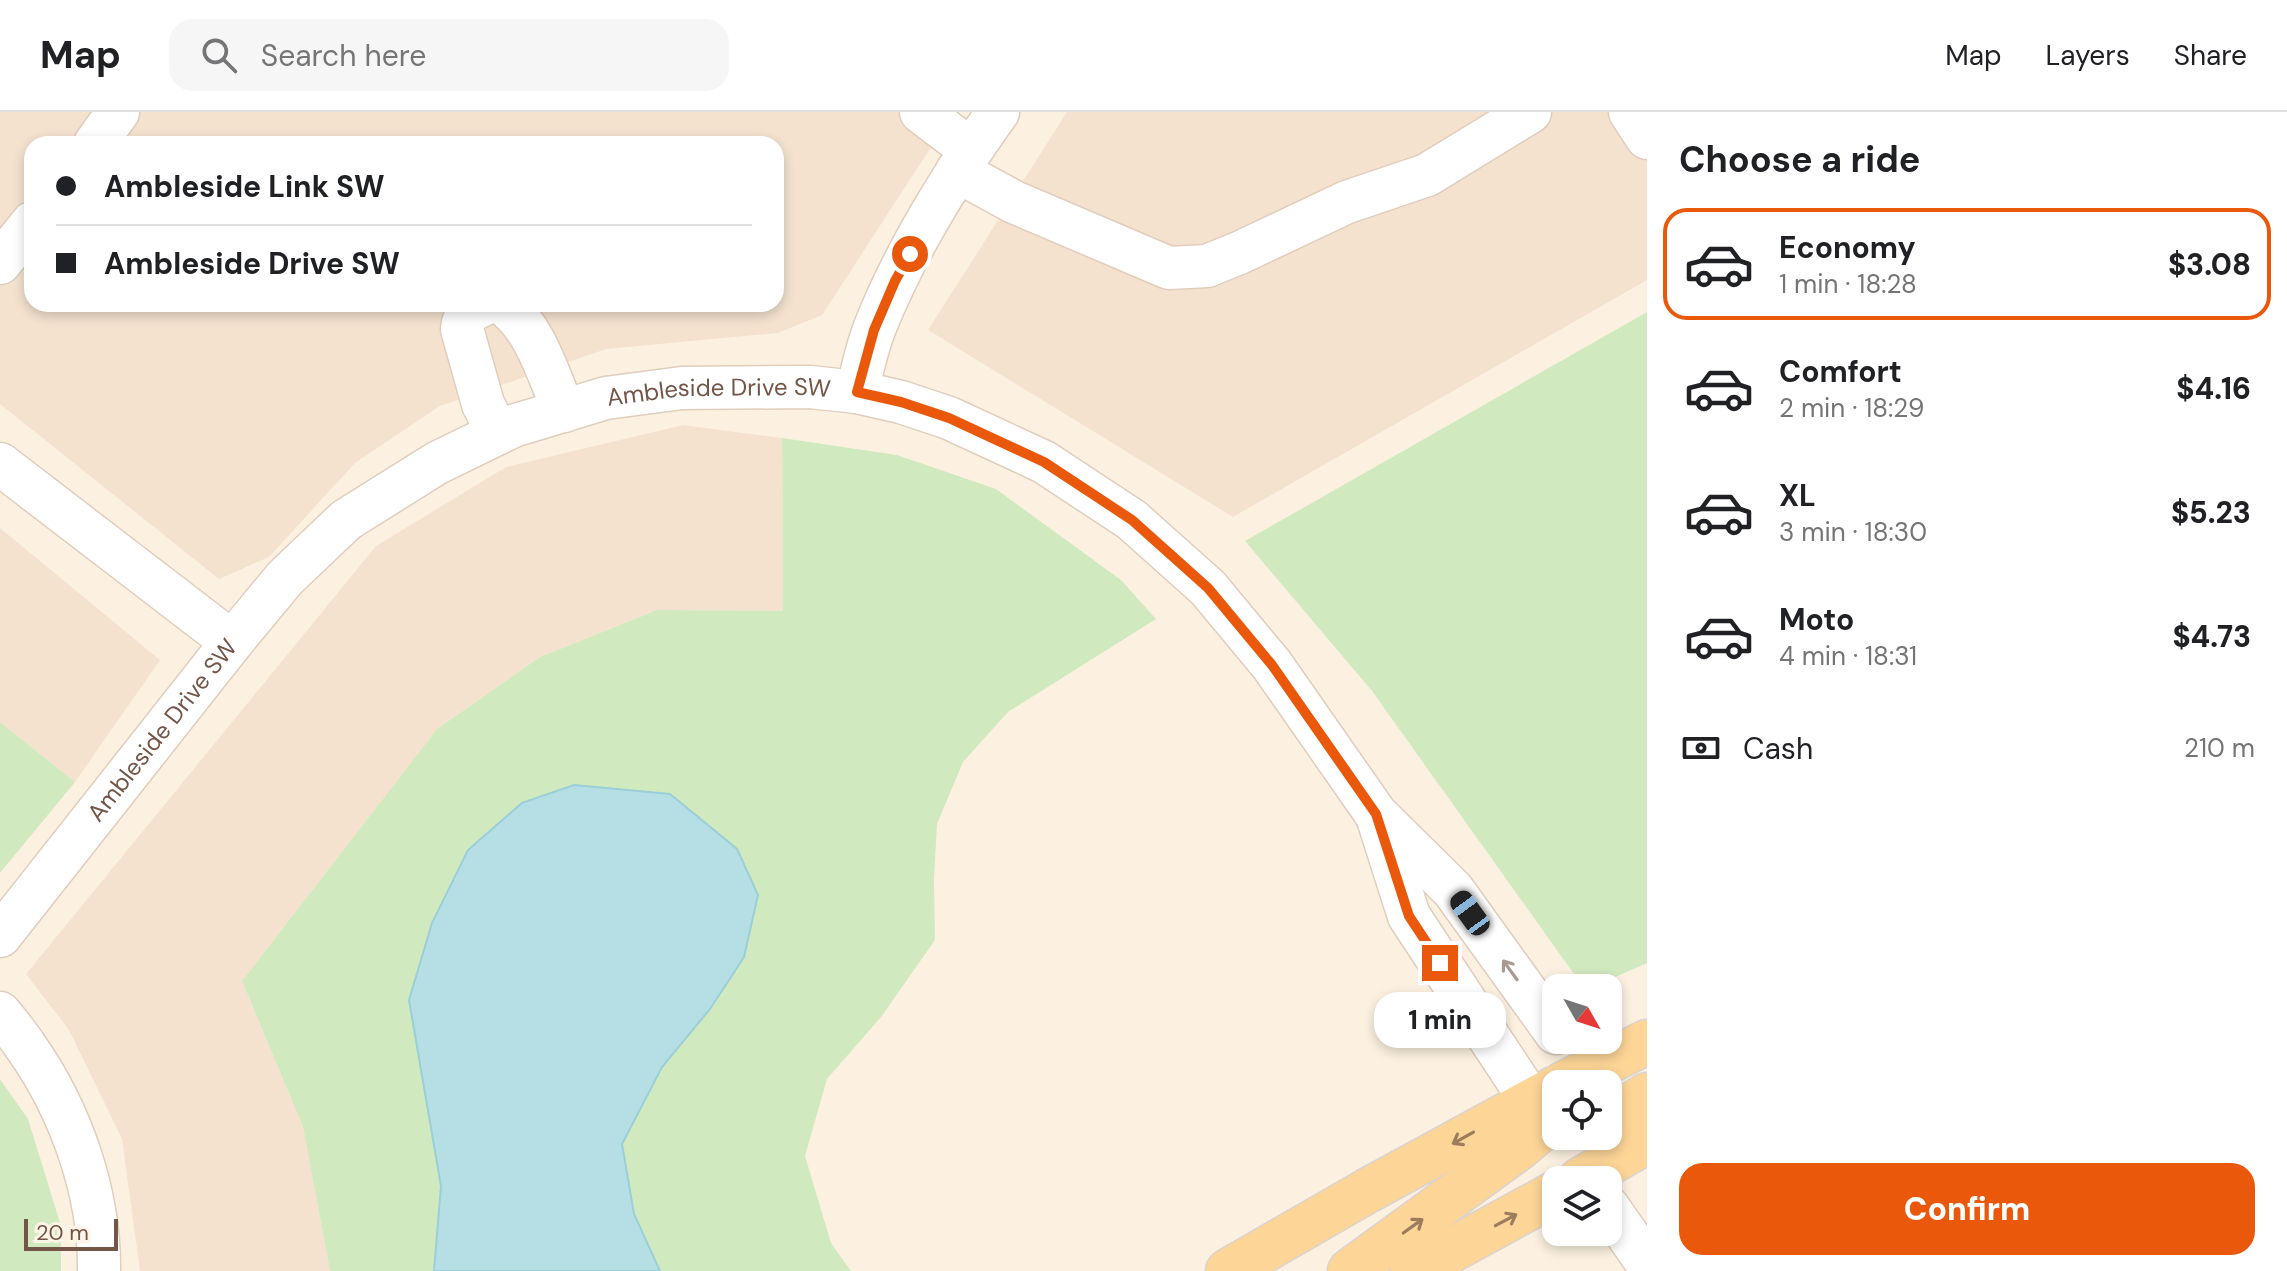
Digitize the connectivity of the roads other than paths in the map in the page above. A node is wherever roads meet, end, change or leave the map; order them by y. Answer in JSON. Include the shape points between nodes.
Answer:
{"nodes":[{"id":1,"x":118,"y":112,"type":"edge"},
{"id":2,"x":921,"y":112,"type":"edge"},
{"id":3,"x":998,"y":112,"type":"edge"},
{"id":4,"x":1530,"y":112,"type":"edge"},
{"id":5,"x":1630,"y":112,"type":"edge"},
{"id":6,"x":101,"y":136,"type":"edge"},
{"id":7,"x":1647,"y":138,"type":"edge"},
{"id":8,"x":964,"y":160,"type":"junction"},
{"id":9,"x":24,"y":233,"type":"edge"},
{"id":10,"x":0,"y":263,"type":"edge"},
{"id":11,"x":469,"y":312,"type":"edge"},
{"id":12,"x":512,"y":312,"type":"edge"},
{"id":13,"x":857,"y":392,"type":"junction"},
{"id":14,"x":564,"y":411,"type":"junction"},
{"id":15,"x":498,"y":433,"type":"junction"},
{"id":16,"x":0,"y":464,"type":"edge"},
{"id":17,"x":232,"y":642,"type":"junction"},
{"id":18,"x":1376,"y":814,"type":"junction"},
{"id":19,"x":0,"y":936,"type":"edge"},
{"id":20,"x":0,"y":1013,"type":"edge"},
{"id":21,"x":1542,"y":1014,"type":"edge"},
{"id":22,"x":1647,"y":1042,"type":"edge"},
{"id":23,"x":1542,"y":1071,"type":"edge"},
{"id":24,"x":1622,"y":1077,"type":"edge"},
{"id":25,"x":1542,"y":1139,"type":"edge"},
{"id":26,"x":1542,"y":1143,"type":"edge"},
{"id":27,"x":1558,"y":1150,"type":"edge"},
{"id":28,"x":1599,"y":1150,"type":"edge"},
{"id":29,"x":1647,"y":1263,"type":"edge"},
{"id":30,"x":99,"y":1271,"type":"edge"},
{"id":31,"x":1228,"y":1271,"type":"edge"},
{"id":32,"x":1350,"y":1271,"type":"edge"},
{"id":33,"x":1413,"y":1271,"type":"edge"}],
"edges":[{"from":1,"to":6,"type":"street"},
{"from":2,"to":8,"type":"street"},
{"from":3,"to":8,"type":"street"},
{"from":4,"to":8,"type":"street","via":[[1427,175],[1347,202],[1207,266],[1169,268],[1014,202]]},
{"from":5,"to":7,"type":"street"},
{"from":8,"to":13,"type":"street","via":[[895,281]]},
{"from":9,"to":10,"type":"street"},
{"from":11,"to":15,"type":"street","via":[[462,329],[483,404]]},
{"from":12,"to":14,"type":"street","via":[[536,347]]},
{"from":13,"to":14,"type":"street","name":"Ambleside Drive SW","via":[[682,388],[606,398]]},
{"from":13,"to":18,"type":"street","name":"Ambleside Drive SW","via":[[949,418],[1044,462],[1132,520],[1208,588],[1272,665]]},
{"from":14,"to":15,"type":"street","name":"Ambleside Drive SW"},
{"from":15,"to":17,"type":"street","name":"Ambleside Drive SW","via":[[437,463],[346,520],[285,578]]},
{"from":16,"to":17,"type":"street"},
{"from":17,"to":19,"type":"street","name":"Ambleside Drive SW"},
{"from":21,"to":18,"type":"street","name":"Ambleside Drive SW","one_way":true,"via":[[1453,890]]},
{"from":18,"to":23,"type":"street","name":"Ambleside Drive SW","via":[[1409,916]]},
{"from":20,"to":30,"type":"street","via":[[27,1047],[64,1114],[93,1206]]},
{"from":22,"to":24,"type":"main road"},
{"from":25,"to":31,"type":"main road","one_way":true,"via":[[1367,1191]]},
{"from":32,"to":26,"type":"main road","one_way":true,"via":[[1509,1156]]},
{"from":33,"to":27,"type":"main road","one_way":true},
{"from":28,"to":29,"type":"street","name":"Ambleside Drive SW"}]}
